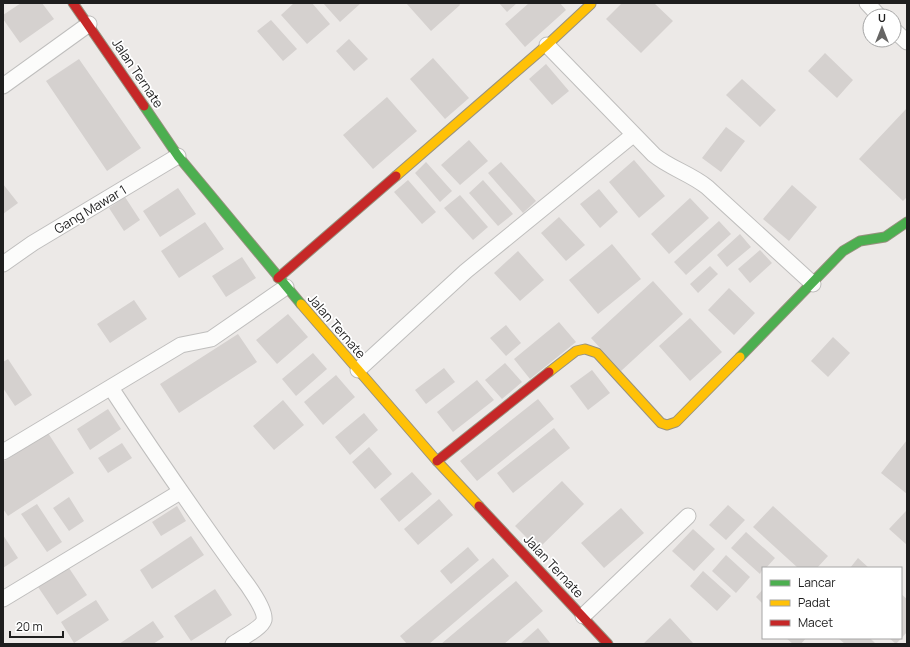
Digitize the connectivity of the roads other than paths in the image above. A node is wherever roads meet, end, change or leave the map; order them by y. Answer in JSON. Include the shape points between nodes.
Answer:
{"nodes":[{"id":1,"x":73,"y":3,"type":"edge"},
{"id":2,"x":591,"y":4,"type":"dead end"},
{"id":3,"x":89,"y":24,"type":"junction"},
{"id":4,"x":547,"y":45,"type":"junction"},
{"id":5,"x":3,"y":86,"type":"edge"},
{"id":6,"x":633,"y":134,"type":"junction"},
{"id":7,"x":178,"y":156,"type":"junction"},
{"id":8,"x":907,"y":222,"type":"edge"},
{"id":9,"x":3,"y":264,"type":"edge"},
{"id":10,"x":282,"y":282,"type":"junction"},
{"id":11,"x":813,"y":284,"type":"junction"},
{"id":12,"x":358,"y":370,"type":"junction"},
{"id":13,"x":111,"y":388,"type":"junction"},
{"id":14,"x":3,"y":452,"type":"edge"},
{"id":15,"x":437,"y":461,"type":"junction"},
{"id":16,"x":180,"y":492,"type":"junction"},
{"id":17,"x":688,"y":516,"type":"dead end"},
{"id":18,"x":3,"y":600,"type":"edge"},
{"id":19,"x":584,"y":616,"type":"junction"},
{"id":20,"x":233,"y":644,"type":"edge"},
{"id":21,"x":608,"y":644,"type":"edge"}],
"edges":[{"from":1,"to":3,"type":"street","name":"Jalan Ternate"},
{"from":2,"to":4,"type":"street"},
{"from":3,"to":5,"type":"street"},
{"from":3,"to":7,"type":"street","name":"Jalan Ternate"},
{"from":4,"to":6,"type":"street"},
{"from":4,"to":10,"type":"street"},
{"from":6,"to":11,"type":"street","via":[[661,160],[707,187]]},
{"from":6,"to":12,"type":"street","via":[[466,271]]},
{"from":7,"to":9,"type":"street","name":"Gang Mawar 1","via":[[33,243]]},
{"from":7,"to":10,"type":"street","name":"Jalan Ternate"},
{"from":8,"to":11,"type":"street","via":[[885,237],[860,241],[850,246]]},
{"from":10,"to":12,"type":"street","name":"Jalan Ternate"},
{"from":10,"to":13,"type":"street","via":[[211,339],[181,345]]},
{"from":11,"to":15,"type":"street","via":[[676,422],[667,425],[661,423],[597,353],[585,348],[576,351]]},
{"from":12,"to":15,"type":"street","name":"Jalan Ternate"},
{"from":13,"to":14,"type":"street"},
{"from":13,"to":16,"type":"street"},
{"from":15,"to":19,"type":"street","name":"Jalan Ternate"},
{"from":16,"to":18,"type":"street"},
{"from":16,"to":20,"type":"street","via":[[244,579],[262,609],[264,615],[261,625]]},
{"from":17,"to":19,"type":"street"},
{"from":19,"to":21,"type":"street","name":"Jalan Ternate"}]}
